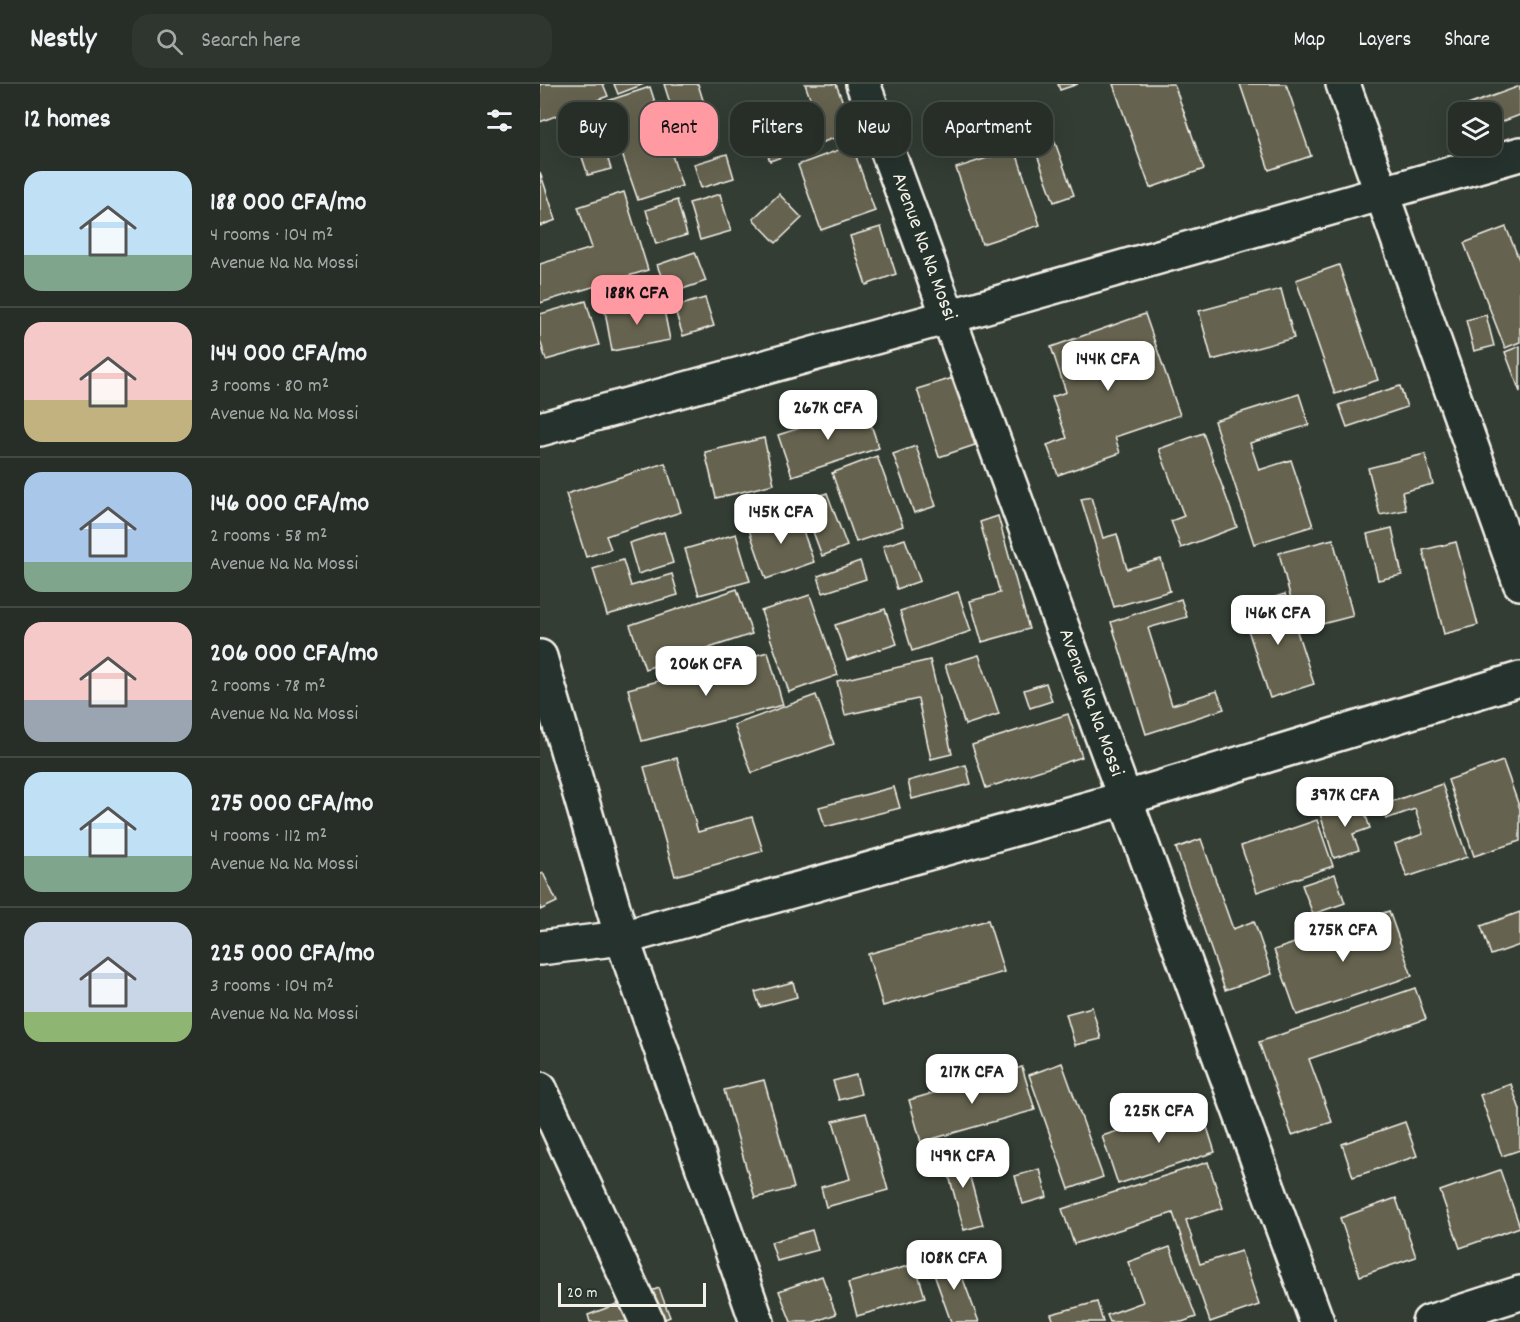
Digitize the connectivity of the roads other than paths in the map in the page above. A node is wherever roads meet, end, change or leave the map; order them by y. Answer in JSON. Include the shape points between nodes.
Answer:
{"nodes":[{"id":1,"x":863,"y":84,"type":"edge"},
{"id":2,"x":1343,"y":84,"type":"edge"},
{"id":3,"x":1520,"y":154,"type":"edge"},
{"id":4,"x":1382,"y":194,"type":"junction"},
{"id":5,"x":948,"y":317,"type":"junction"},
{"id":6,"x":540,"y":429,"type":"edge"},
{"id":7,"x":1520,"y":583,"type":"edge"},
{"id":8,"x":540,"y":657,"type":"edge"},
{"id":9,"x":1520,"y":679,"type":"edge"},
{"id":10,"x":1126,"y":798,"type":"junction"},
{"id":11,"x":622,"y":938,"type":"junction"},
{"id":12,"x":540,"y":948,"type":"edge"},
{"id":13,"x":540,"y":1089,"type":"edge"},
{"id":14,"x":1520,"y":1293,"type":"edge"},
{"id":15,"x":647,"y":1322,"type":"edge"},
{"id":16,"x":757,"y":1322,"type":"edge"},
{"id":17,"x":1317,"y":1322,"type":"edge"},
{"id":18,"x":1429,"y":1322,"type":"edge"}],
"edges":[{"from":1,"to":5,"type":"street","name":"Avenue Na Na Mossi"},
{"from":2,"to":4,"type":"street"},
{"from":3,"to":4,"type":"street"},
{"from":4,"to":5,"type":"street"},
{"from":4,"to":7,"type":"street"},
{"from":5,"to":6,"type":"street"},
{"from":5,"to":10,"type":"street","name":"Avenue Na Na Mossi"},
{"from":8,"to":11,"type":"street"},
{"from":9,"to":10,"type":"street"},
{"from":10,"to":11,"type":"street"},
{"from":10,"to":17,"type":"street","name":"Avenue Na Na Mossi"},
{"from":11,"to":12,"type":"street"},
{"from":11,"to":16,"type":"street"},
{"from":13,"to":15,"type":"street"},
{"from":14,"to":18,"type":"street"}]}
